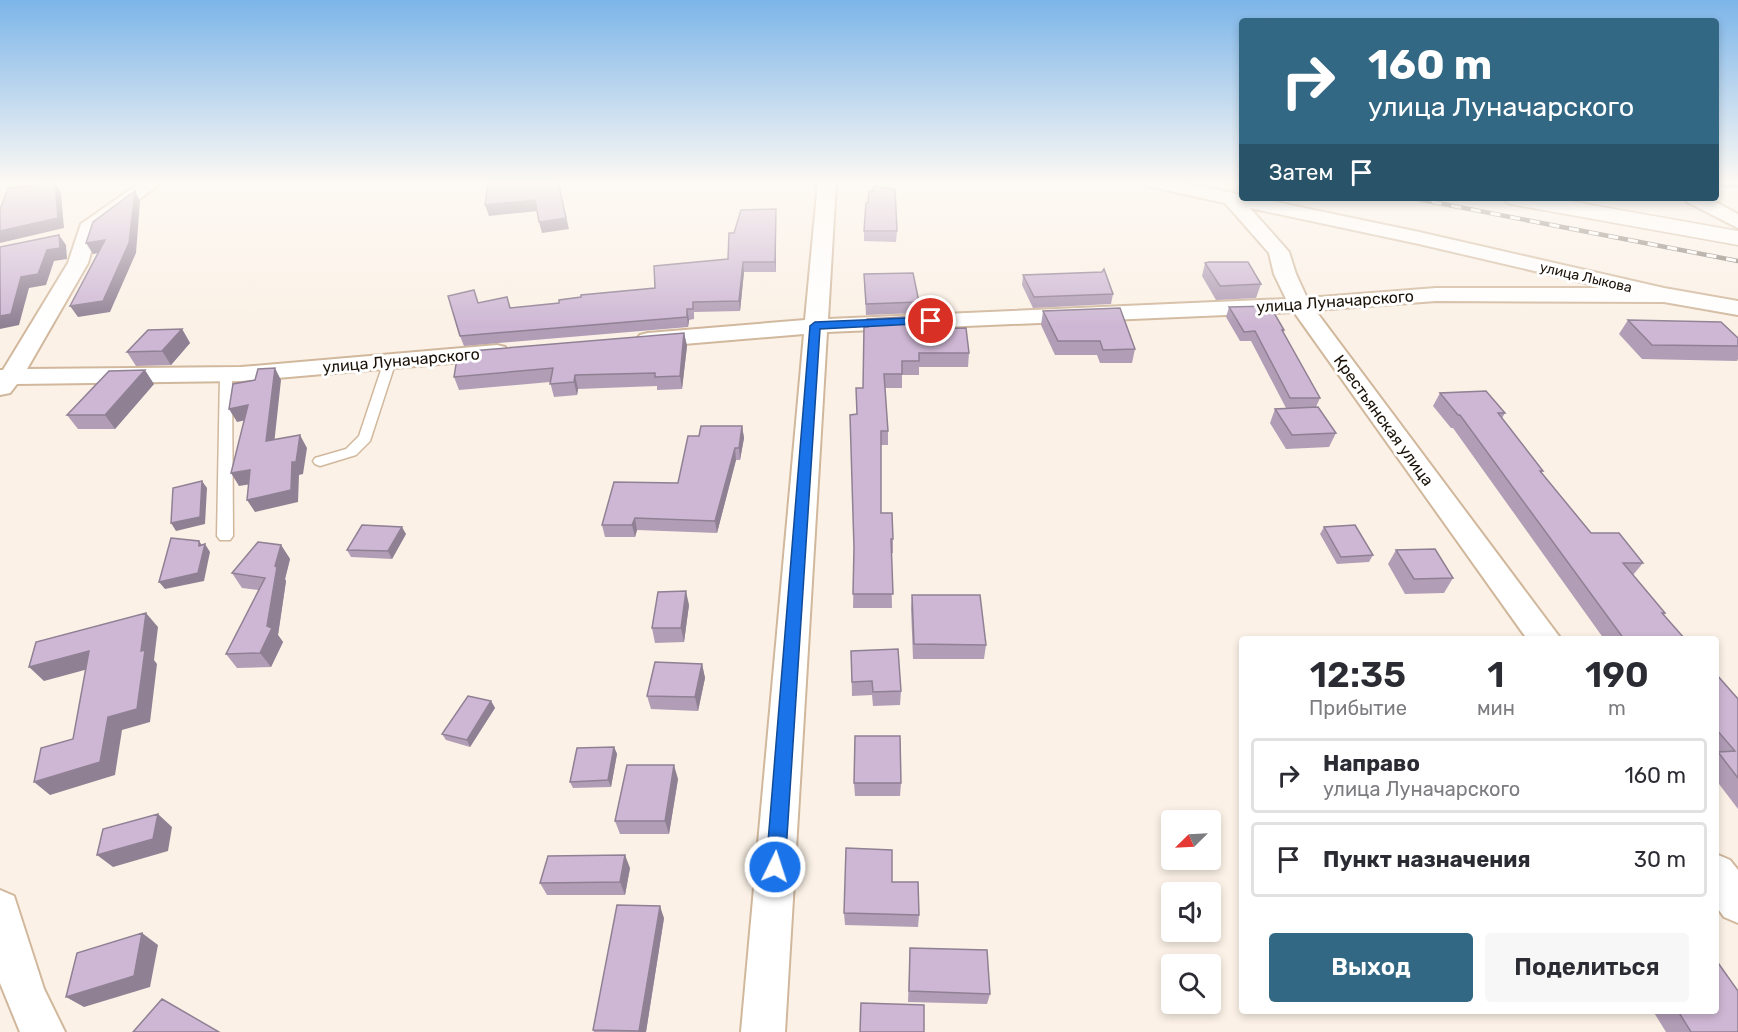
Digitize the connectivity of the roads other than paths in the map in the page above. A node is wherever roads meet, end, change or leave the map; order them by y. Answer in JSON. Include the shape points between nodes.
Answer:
{"nodes":[{"id":1,"x":83,"y":230,"type":"edge"},
{"id":2,"x":87,"y":230,"type":"edge"},
{"id":3,"x":823,"y":230,"type":"edge"},
{"id":4,"x":1260,"y":230,"type":"edge"},
{"id":5,"x":1382,"y":230,"type":"edge"},
{"id":6,"x":1694,"y":230,"type":"edge"},
{"id":7,"x":63,"y":238,"type":"dead end"},
{"id":8,"x":1738,"y":238,"type":"edge"},
{"id":9,"x":1664,"y":295,"type":"junction"},
{"id":10,"x":1300,"y":305,"type":"junction"},
{"id":11,"x":1738,"y":308,"type":"edge"},
{"id":12,"x":815,"y":326,"type":"junction"},
{"id":13,"x":626,"y":341,"type":"edge"},
{"id":14,"x":520,"y":350,"type":"edge"},
{"id":15,"x":390,"y":361,"type":"junction"},
{"id":16,"x":226,"y":374,"type":"junction"},
{"id":17,"x":4,"y":381,"type":"edge"},
{"id":18,"x":320,"y":461,"type":"dead end"},
{"id":19,"x":225,"y":536,"type":"dead end"},
{"id":20,"x":1543,"y":636,"type":"edge"},
{"id":21,"x":1719,"y":877,"type":"edge"},
{"id":22,"x":1738,"y":903,"type":"edge"},
{"id":23,"x":0,"y":910,"type":"edge"},
{"id":24,"x":43,"y":1032,"type":"edge"},
{"id":25,"x":763,"y":1032,"type":"edge"}],
"edges":[{"from":1,"to":7,"type":"street"},
{"from":2,"to":17,"type":"street","via":[[78,263]]},
{"from":3,"to":12,"type":"street"},
{"from":4,"to":10,"type":"street","name":"Крестьянская улица","via":[[1279,252]]},
{"from":5,"to":9,"type":"street","name":"улица Лыкова"},
{"from":6,"to":8,"type":"street"},
{"from":9,"to":10,"type":"street","name":"улица Луначарского","via":[[1429,294]]},
{"from":9,"to":11,"type":"street","name":"улица Лыкова"},
{"from":10,"to":12,"type":"street","name":"улица Луначарского"},
{"from":10,"to":20,"type":"street","name":"Крестьянская улица"},
{"from":12,"to":13,"type":"street","name":"улица Луначарского"},
{"from":12,"to":25,"type":"street"},
{"from":14,"to":15,"type":"street","name":"улица Луначарского"},
{"from":15,"to":16,"type":"street","name":"улица Луначарского"},
{"from":15,"to":18,"type":"lane","via":[[365,438],[351,452]]},
{"from":16,"to":17,"type":"street","name":"улица Луначарского"},
{"from":16,"to":19,"type":"lane"},
{"from":21,"to":22,"type":"street"},
{"from":23,"to":24,"type":"street","via":[[25,996]]}]}
